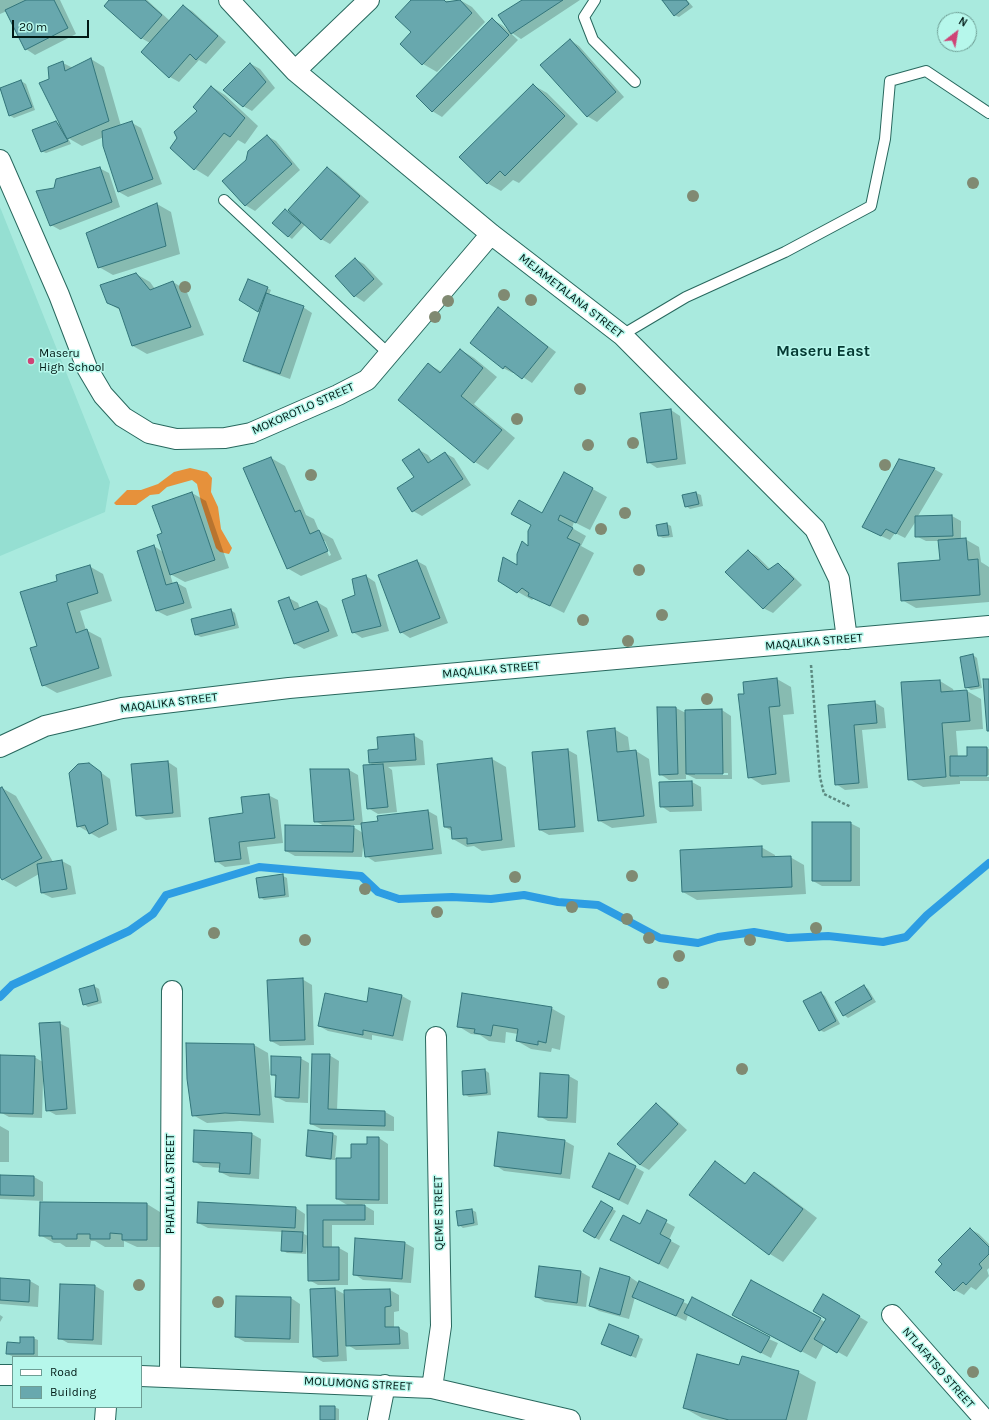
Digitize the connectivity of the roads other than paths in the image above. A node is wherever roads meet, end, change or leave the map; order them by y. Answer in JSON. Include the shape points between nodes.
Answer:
{"nodes":[{"id":1,"x":228,"y":0,"type":"edge"},
{"id":2,"x":369,"y":0,"type":"edge"},
{"id":3,"x":595,"y":0,"type":"edge"},
{"id":4,"x":295,"y":71,"type":"junction"},
{"id":5,"x":635,"y":82,"type":"dead end"},
{"id":6,"x":989,"y":113,"type":"edge"},
{"id":7,"x":0,"y":160,"type":"edge"},
{"id":8,"x":224,"y":200,"type":"dead end"},
{"id":9,"x":491,"y":234,"type":"junction"},
{"id":10,"x":622,"y":335,"type":"junction"},
{"id":11,"x":389,"y":354,"type":"junction"},
{"id":12,"x":989,"y":626,"type":"edge"},
{"id":13,"x":847,"y":639,"type":"junction"},
{"id":14,"x":0,"y":747,"type":"edge"},
{"id":15,"x":172,"y":991,"type":"dead end"},
{"id":16,"x":436,"y":1037,"type":"dead end"},
{"id":17,"x":892,"y":1315,"type":"dead end"},
{"id":18,"x":0,"y":1375,"type":"edge"},
{"id":19,"x":12,"y":1375,"type":"edge"},
{"id":20,"x":142,"y":1376,"type":"edge"},
{"id":21,"x":170,"y":1376,"type":"junction"},
{"id":22,"x":385,"y":1385,"type":"junction"},
{"id":23,"x":432,"y":1388,"type":"junction"},
{"id":24,"x":106,"y":1408,"type":"edge"},
{"id":25,"x":105,"y":1420,"type":"edge"},
{"id":26,"x":378,"y":1420,"type":"edge"},
{"id":27,"x":570,"y":1420,"type":"edge"},
{"id":28,"x":985,"y":1420,"type":"edge"}],
"edges":[{"from":1,"to":4,"type":"street","name":"MEJAMETALANA STREET"},
{"from":2,"to":4,"type":"street"},
{"from":3,"to":5,"type":"lane","via":[[584,17],[593,40]]},
{"from":4,"to":9,"type":"street","name":"MEJAMETALANA STREET"},
{"from":6,"to":10,"type":"lane","via":[[926,70],[890,81],[885,138],[870,206],[785,252],[686,297]]},
{"from":7,"to":11,"type":"street","name":"MOKOROTLO STREET","via":[[87,368],[103,395],[123,417],[149,433],[176,439],[225,438],[251,432],[367,380]]},
{"from":8,"to":11,"type":"lane"},
{"from":9,"to":10,"type":"street","name":"MEJAMETALANA STREET"},
{"from":9,"to":11,"type":"street","name":"MOKOROTLO STREET"},
{"from":10,"to":13,"type":"street","name":"MEJAMETALANA STREET","via":[[815,529],[839,578]]},
{"from":12,"to":13,"type":"street","name":"MAQALIKA STREET"},
{"from":13,"to":14,"type":"street","name":"MAQALIKA STREET","via":[[289,688],[122,708],[45,726]]},
{"from":15,"to":21,"type":"street","name":"PHATLALLA STREET"},
{"from":16,"to":23,"type":"street","name":"QEME STREET","via":[[441,1326]]},
{"from":17,"to":28,"type":"street","name":"NTLAFATSO STREET"},
{"from":18,"to":19,"type":"street"},
{"from":20,"to":21,"type":"street","name":"MOLUMONG STREET"},
{"from":21,"to":22,"type":"street","name":"MOLUMONG STREET"},
{"from":22,"to":23,"type":"street","name":"MOLUMONG STREET"},
{"from":22,"to":26,"type":"street"},
{"from":23,"to":27,"type":"street","name":"MOLUMONG STREET"},
{"from":24,"to":25,"type":"street"}]}
